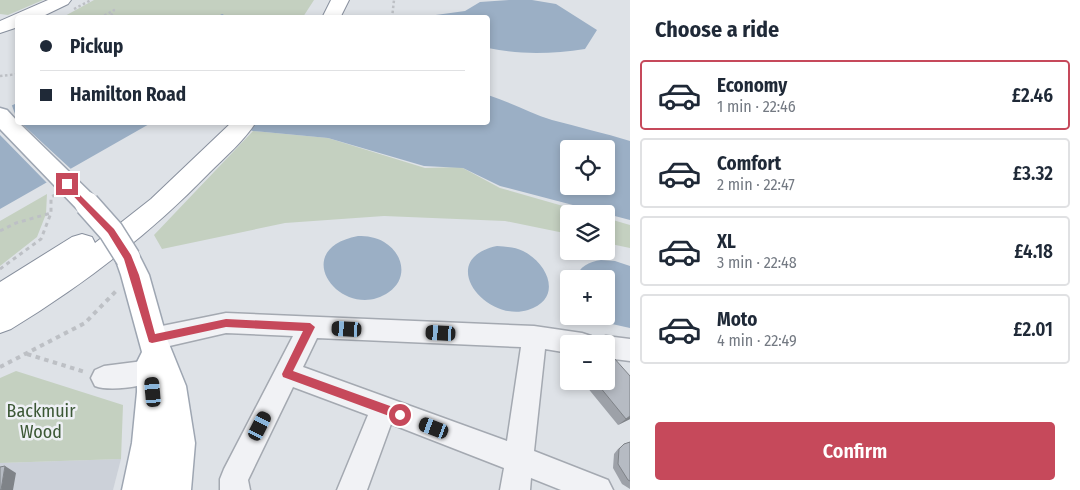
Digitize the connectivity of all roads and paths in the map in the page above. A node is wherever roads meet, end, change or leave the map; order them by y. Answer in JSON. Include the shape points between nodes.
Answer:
{"nodes":[{"id":1,"x":62,"y":0,"type":"edge"},
{"id":2,"x":79,"y":0,"type":"edge"},
{"id":3,"x":340,"y":0,"type":"edge"},
{"id":4,"x":394,"y":0,"type":"edge"},
{"id":5,"x":322,"y":11,"type":"edge"},
{"id":6,"x":30,"y":15,"type":"edge"},
{"id":7,"x":50,"y":15,"type":"edge"},
{"id":8,"x":105,"y":15,"type":"edge"},
{"id":9,"x":112,"y":15,"type":"edge"},
{"id":10,"x":392,"y":15,"type":"edge"},
{"id":11,"x":15,"y":21,"type":"edge"},
{"id":12,"x":0,"y":28,"type":"edge"},
{"id":13,"x":15,"y":28,"type":"edge"},
{"id":14,"x":15,"y":74,"type":"edge"},
{"id":15,"x":0,"y":76,"type":"edge"},
{"id":16,"x":0,"y":115,"type":"edge"},
{"id":17,"x":220,"y":125,"type":"edge"},
{"id":18,"x":241,"y":125,"type":"edge"},
{"id":19,"x":206,"y":152,"type":"junction"},
{"id":20,"x":64,"y":188,"type":"junction"},
{"id":21,"x":51,"y":213,"type":"junction"},
{"id":22,"x":0,"y":231,"type":"edge"},
{"id":23,"x":132,"y":266,"type":"junction"},
{"id":24,"x":0,"y":269,"type":"edge"},
{"id":25,"x":0,"y":297,"type":"edge"},
{"id":26,"x":0,"y":320,"type":"edge"},
{"id":27,"x":310,"y":327,"type":"junction"},
{"id":28,"x":534,"y":338,"type":"junction"},
{"id":29,"x":152,"y":339,"type":"junction"},
{"id":30,"x":560,"y":341,"type":"edge"},
{"id":31,"x":615,"y":348,"type":"edge"},
{"id":32,"x":630,"y":350,"type":"edge"},
{"id":33,"x":26,"y":353,"type":"junction"},
{"id":34,"x":0,"y":367,"type":"edge"},
{"id":35,"x":151,"y":372,"type":"junction"},
{"id":36,"x":287,"y":374,"type":"junction"},
{"id":37,"x":104,"y":378,"type":"joint"},
{"id":38,"x":384,"y":408,"type":"junction"},
{"id":39,"x":520,"y":460,"type":"junction"},
{"id":40,"x":140,"y":490,"type":"edge"},
{"id":41,"x":173,"y":490,"type":"edge"},
{"id":42,"x":235,"y":490,"type":"edge"},
{"id":43,"x":352,"y":490,"type":"edge"},
{"id":44,"x":515,"y":490,"type":"edge"},
{"id":45,"x":598,"y":490,"type":"edge"}],
"edges":[{"from":1,"to":6,"type":"highway"},
{"from":2,"to":7,"type":"highway"},
{"from":3,"to":5,"type":"highway"},
{"from":4,"to":10,"type":"path"},
{"from":8,"to":9,"type":"path","via":[[114,10]]},
{"from":11,"to":12,"type":"highway"},
{"from":12,"to":13,"type":"highway"},
{"from":14,"to":15,"type":"path"},
{"from":16,"to":20,"type":"main road"},
{"from":17,"to":19,"type":"highway"},
{"from":18,"to":19,"type":"highway"},
{"from":19,"to":25,"type":"highway","via":[[51,266]]},
{"from":19,"to":26,"type":"highway","via":[[176,193],[127,235],[53,288]]},
{"from":20,"to":21,"type":"path","via":[[51,197]]},
{"from":20,"to":23,"type":"main road","bridge":true,"via":[[87,204],[111,231]]},
{"from":21,"to":22,"type":"path"},
{"from":21,"to":24,"type":"path","via":[[41,239]]},
{"from":23,"to":29,"type":"main road"},
{"from":23,"to":33,"type":"path","via":[[123,284],[85,323]]},
{"from":27,"to":28,"type":"lane"},
{"from":27,"to":29,"type":"lane","via":[[226,323]]},
{"from":27,"to":36,"type":"lane"},
{"from":28,"to":30,"type":"lane"},
{"from":28,"to":39,"type":"lane"},
{"from":29,"to":35,"type":"main road"},
{"from":29,"to":41,"type":"main road","via":[[170,386],[177,434]]},
{"from":31,"to":32,"type":"lane"},
{"from":33,"to":34,"type":"path"},
{"from":33,"to":37,"type":"path"},
{"from":35,"to":37,"type":"lane"},
{"from":35,"to":40,"type":"main road","via":[[153,392],[149,444]]},
{"from":36,"to":38,"type":"lane"},
{"from":36,"to":42,"type":"lane","via":[[234,479]]},
{"from":38,"to":39,"type":"lane"},
{"from":38,"to":43,"type":"lane"},
{"from":39,"to":44,"type":"lane"},
{"from":39,"to":45,"type":"lane"}]}
